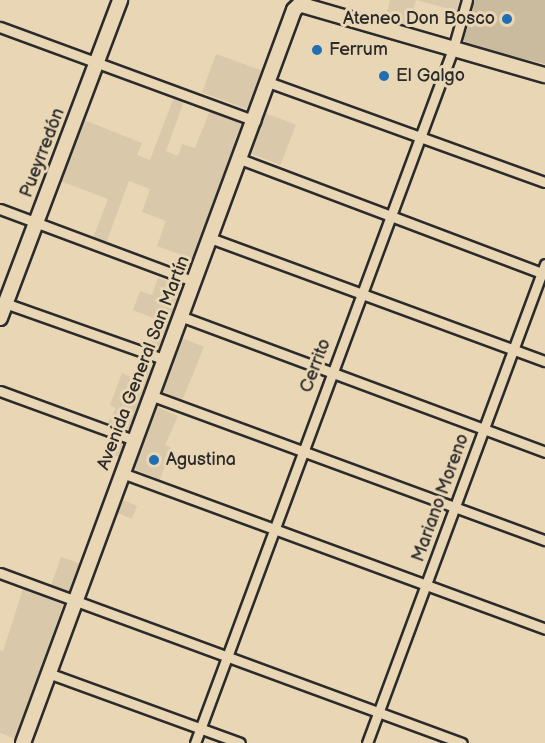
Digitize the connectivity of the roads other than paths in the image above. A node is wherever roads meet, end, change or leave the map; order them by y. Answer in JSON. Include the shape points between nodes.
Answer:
{"nodes":[{"id":1,"x":120,"y":0,"type":"edge"},
{"id":2,"x":467,"y":0,"type":"edge"},
{"id":3,"x":303,"y":2,"type":"edge"},
{"id":4,"x":0,"y":27,"type":"edge"},
{"id":5,"x":453,"y":49,"type":"junction"},
{"id":6,"x":97,"y":62,"type":"junction"},
{"id":7,"x":545,"y":75,"type":"edge"},
{"id":8,"x":268,"y":82,"type":"junction"},
{"id":9,"x":255,"y":121,"type":"junction"},
{"id":10,"x":420,"y":137,"type":"junction"},
{"id":11,"x":240,"y":159,"type":"junction"},
{"id":12,"x":545,"y":182,"type":"edge"},
{"id":13,"x":0,"y":209,"type":"edge"},
{"id":14,"x":390,"y":215,"type":"junction"},
{"id":15,"x":36,"y":223,"type":"junction"},
{"id":16,"x":210,"y":238,"type":"junction"},
{"id":17,"x":544,"y":270,"type":"edge"},
{"id":18,"x":193,"y":281,"type":"junction"},
{"id":19,"x":361,"y":294,"type":"junction"},
{"id":20,"x":3,"y":302,"type":"edge"},
{"id":21,"x":180,"y":316,"type":"junction"},
{"id":22,"x":0,"y":318,"type":"edge"},
{"id":23,"x":514,"y":349,"type":"junction"},
{"id":24,"x":163,"y":359,"type":"junction"},
{"id":25,"x":545,"y":361,"type":"edge"},
{"id":26,"x":331,"y":373,"type":"junction"},
{"id":27,"x":0,"y":391,"type":"edge"},
{"id":28,"x":150,"y":395,"type":"junction"},
{"id":29,"x":484,"y":429,"type":"junction"},
{"id":30,"x":134,"y":440,"type":"junction"},
{"id":31,"x":302,"y":451,"type":"junction"},
{"id":32,"x":545,"y":452,"type":"edge"},
{"id":33,"x":122,"y":473,"type":"junction"},
{"id":34,"x":455,"y":507,"type":"junction"},
{"id":35,"x":273,"y":530,"type":"junction"},
{"id":36,"x":545,"y":540,"type":"edge"},
{"id":37,"x":0,"y":573,"type":"edge"},
{"id":38,"x":426,"y":585,"type":"junction"},
{"id":39,"x":74,"y":600,"type":"junction"},
{"id":40,"x":545,"y":629,"type":"edge"},
{"id":41,"x":226,"y":657,"type":"junction"},
{"id":42,"x":48,"y":673,"type":"junction"},
{"id":43,"x":378,"y":713,"type":"junction"},
{"id":44,"x":200,"y":728,"type":"junction"},
{"id":45,"x":26,"y":742,"type":"edge"},
{"id":46,"x":195,"y":743,"type":"edge"},
{"id":47,"x":240,"y":743,"type":"edge"},
{"id":48,"x":367,"y":743,"type":"edge"},
{"id":49,"x":462,"y":743,"type":"edge"}],
"edges":[{"from":1,"to":6,"type":"street","name":"Pueyrredón"},
{"from":2,"to":5,"type":"street","name":"Cerrito"},
{"from":3,"to":5,"type":"street"},
{"from":3,"to":8,"type":"street","name":"Avenida General San Martín","via":[[294,10]]},
{"from":4,"to":6,"type":"street"},
{"from":5,"to":7,"type":"street"},
{"from":5,"to":10,"type":"street","name":"Cerrito"},
{"from":6,"to":9,"type":"street"},
{"from":6,"to":15,"type":"street","name":"Pueyrredón"},
{"from":8,"to":9,"type":"street","name":"Avenida General San Martín"},
{"from":8,"to":10,"type":"street"},
{"from":9,"to":11,"type":"street","name":"Avenida General San Martín"},
{"from":10,"to":12,"type":"street"},
{"from":10,"to":14,"type":"street","name":"Cerrito"},
{"from":11,"to":14,"type":"street"},
{"from":11,"to":16,"type":"street","name":"Avenida General San Martín"},
{"from":13,"to":15,"type":"street"},
{"from":14,"to":17,"type":"street"},
{"from":14,"to":19,"type":"street","name":"Cerrito"},
{"from":15,"to":18,"type":"street"},
{"from":15,"to":20,"type":"street","name":"Pueyrredón"},
{"from":16,"to":18,"type":"street","name":"Avenida General San Martín"},
{"from":16,"to":19,"type":"street"},
{"from":17,"to":23,"type":"street","name":"Mariano Moreno"},
{"from":18,"to":21,"type":"street","name":"Avenida General San Martín"},
{"from":19,"to":23,"type":"street"},
{"from":19,"to":26,"type":"street","name":"Cerrito"},
{"from":20,"to":22,"type":"street","name":"Pueyrredón"},
{"from":20,"to":24,"type":"street"},
{"from":21,"to":24,"type":"street","name":"Avenida General San Martín"},
{"from":21,"to":26,"type":"street"},
{"from":23,"to":25,"type":"street"},
{"from":23,"to":29,"type":"street","name":"Mariano Moreno"},
{"from":24,"to":28,"type":"street","name":"Avenida General San Martín"},
{"from":26,"to":29,"type":"street"},
{"from":26,"to":31,"type":"street","name":"Cerrito"},
{"from":27,"to":30,"type":"street"},
{"from":28,"to":30,"type":"street","name":"Avenida General San Martín"},
{"from":28,"to":31,"type":"street"},
{"from":29,"to":32,"type":"street"},
{"from":29,"to":34,"type":"street","name":"Mariano Moreno"},
{"from":30,"to":33,"type":"street","name":"Avenida General San Martín"},
{"from":31,"to":34,"type":"street"},
{"from":31,"to":35,"type":"street","name":"Cerrito"},
{"from":33,"to":35,"type":"street"},
{"from":33,"to":39,"type":"street","name":"Avenida General San Martín"},
{"from":34,"to":36,"type":"street"},
{"from":34,"to":38,"type":"street","name":"Mariano Moreno"},
{"from":35,"to":38,"type":"street"},
{"from":35,"to":41,"type":"street","name":"Cerrito"},
{"from":37,"to":39,"type":"street"},
{"from":38,"to":40,"type":"street"},
{"from":38,"to":43,"type":"street","name":"Mariano Moreno"},
{"from":39,"to":41,"type":"street"},
{"from":39,"to":42,"type":"street","name":"Avenida General San Martín"},
{"from":41,"to":43,"type":"street"},
{"from":41,"to":44,"type":"street","name":"Cerrito"},
{"from":42,"to":44,"type":"street"},
{"from":42,"to":45,"type":"street","name":"Avenida General San Martín"},
{"from":43,"to":48,"type":"street","name":"Mariano Moreno"},
{"from":43,"to":49,"type":"street"},
{"from":44,"to":46,"type":"street","name":"Cerrito"},
{"from":44,"to":47,"type":"street"}]}
